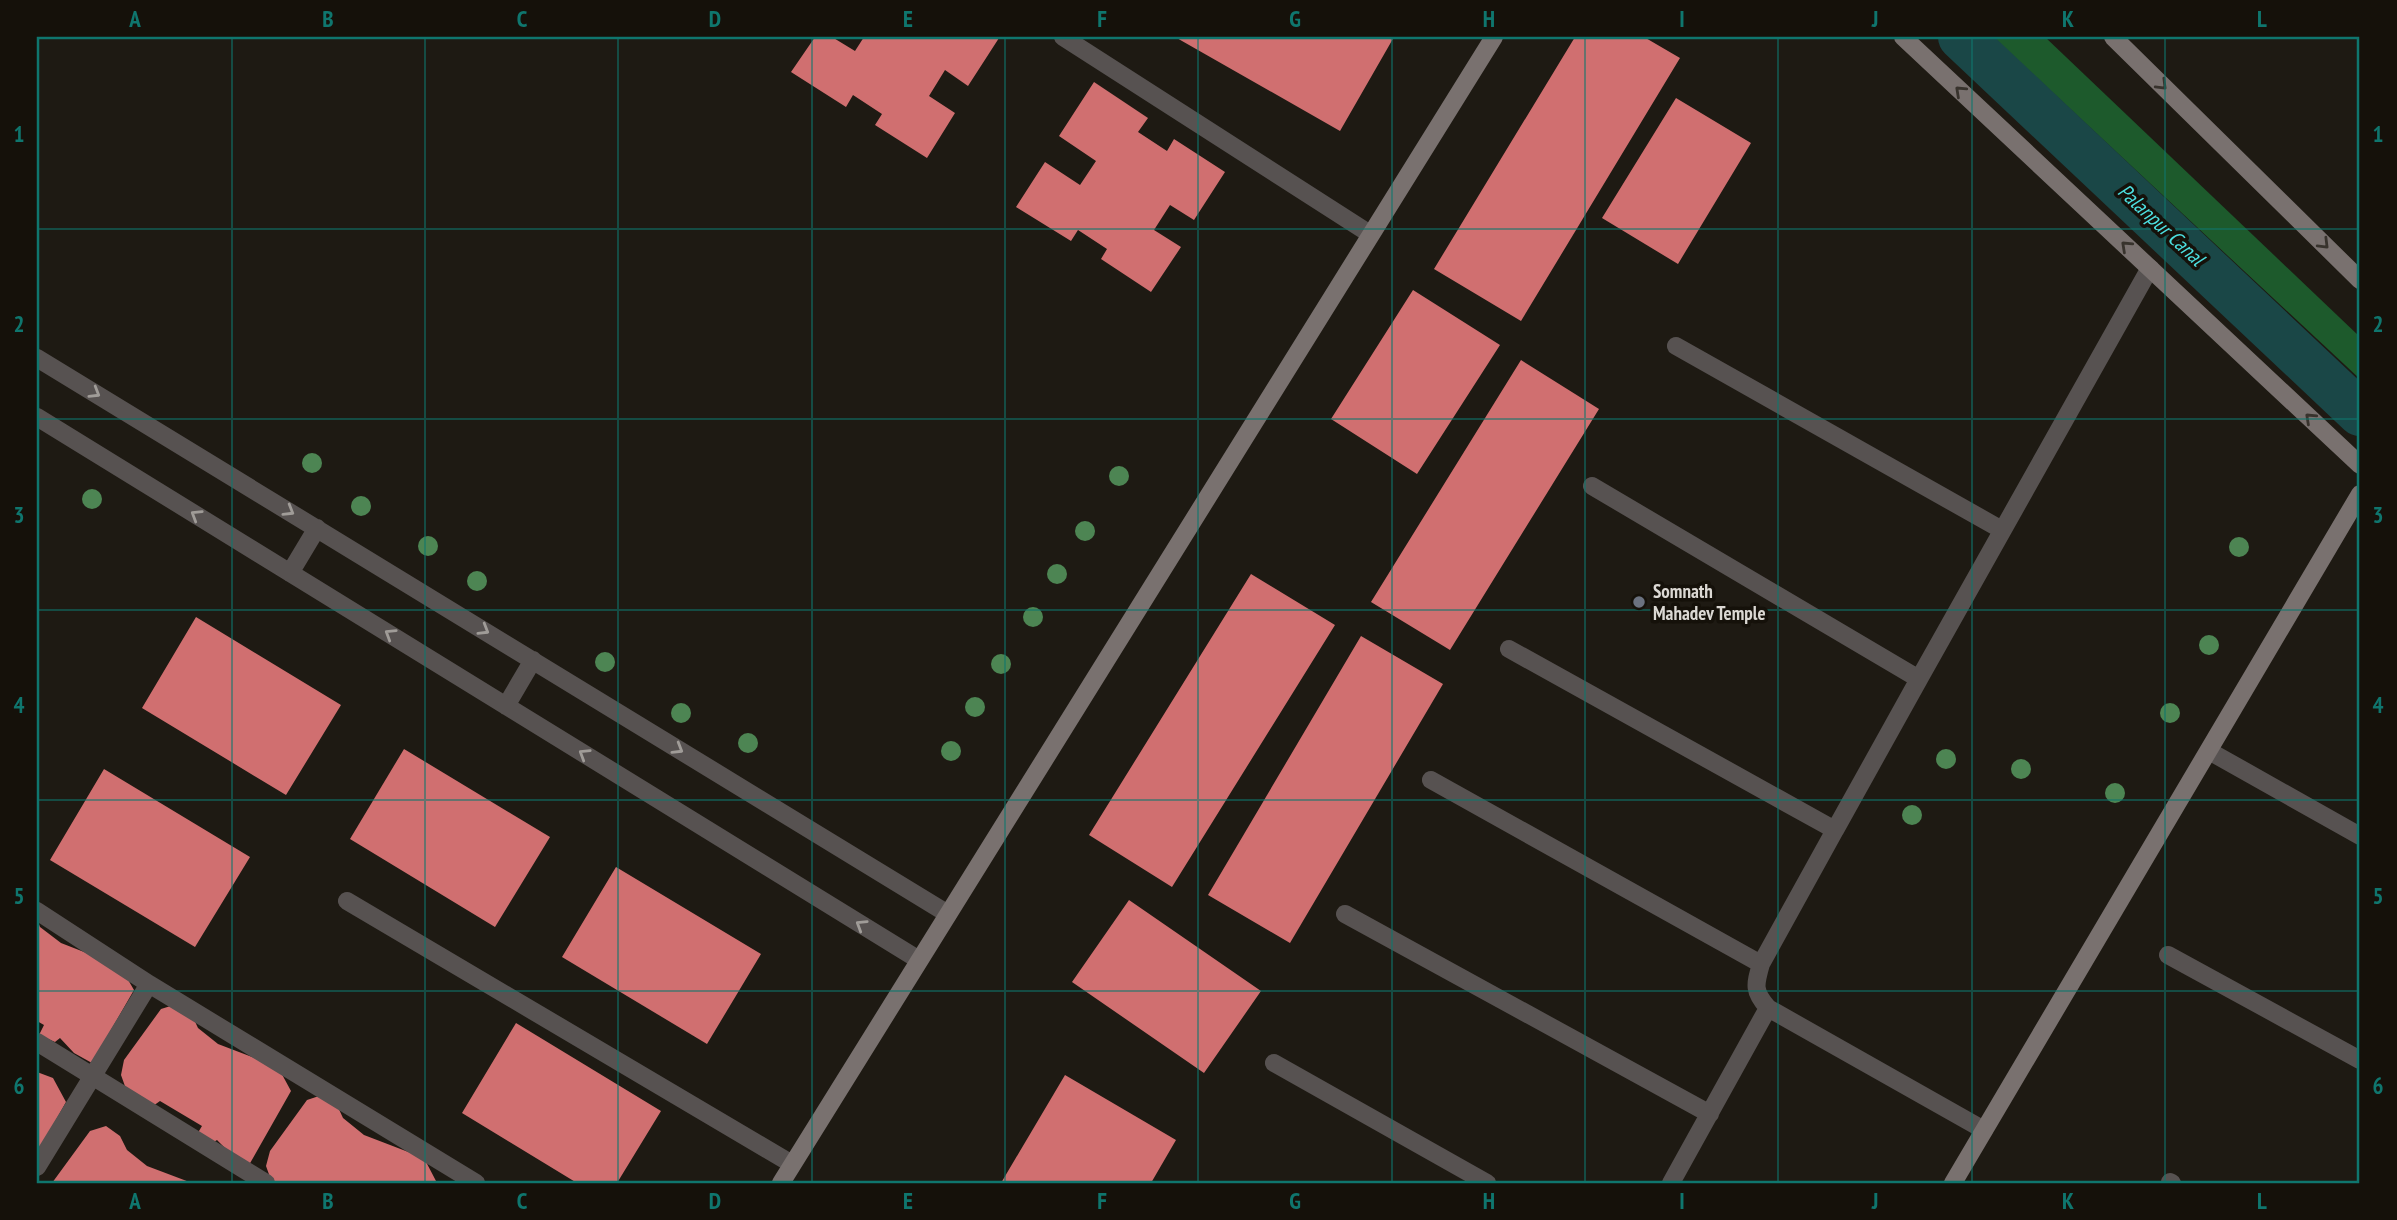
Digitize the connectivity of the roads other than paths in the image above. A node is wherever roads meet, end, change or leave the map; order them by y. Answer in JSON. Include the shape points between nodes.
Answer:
{"nodes":[{"id":1,"x":1063,"y":37,"type":"edge"},
{"id":2,"x":1494,"y":37,"type":"edge"},
{"id":3,"x":1903,"y":37,"type":"edge"},
{"id":4,"x":2113,"y":37,"type":"edge"},
{"id":5,"x":1370,"y":234,"type":"junction"},
{"id":6,"x":2150,"y":268,"type":"junction"},
{"id":7,"x":2360,"y":280,"type":"edge"},
{"id":8,"x":1676,"y":346,"type":"dead end"},
{"id":9,"x":37,"y":358,"type":"edge"},
{"id":10,"x":37,"y":416,"type":"edge"},
{"id":11,"x":2360,"y":465,"type":"edge"},
{"id":12,"x":1592,"y":486,"type":"dead end"},
{"id":13,"x":2360,"y":494,"type":"edge"},
{"id":14,"x":317,"y":528,"type":"junction"},
{"id":15,"x":2001,"y":530,"type":"junction"},
{"id":16,"x":290,"y":573,"type":"junction"},
{"id":17,"x":1509,"y":649,"type":"dead end"},
{"id":18,"x":533,"y":660,"type":"junction"},
{"id":19,"x":1919,"y":679,"type":"junction"},
{"id":20,"x":506,"y":706,"type":"junction"},
{"id":21,"x":2209,"y":751,"type":"junction"},
{"id":22,"x":1431,"y":780,"type":"dead end"},
{"id":23,"x":1835,"y":830,"type":"junction"},
{"id":24,"x":2360,"y":836,"type":"edge"},
{"id":25,"x":347,"y":901,"type":"dead end"},
{"id":26,"x":37,"y":911,"type":"edge"},
{"id":27,"x":948,"y":914,"type":"junction"},
{"id":28,"x":1345,"y":914,"type":"dead end"},
{"id":29,"x":2168,"y":955,"type":"dead end"},
{"id":30,"x":919,"y":960,"type":"junction"},
{"id":31,"x":1761,"y":964,"type":"junction"},
{"id":32,"x":149,"y":984,"type":"junction"},
{"id":33,"x":1768,"y":1008,"type":"junction"},
{"id":34,"x":37,"y":1042,"type":"edge"},
{"id":35,"x":2360,"y":1060,"type":"edge"},
{"id":36,"x":1274,"y":1063,"type":"dead end"},
{"id":37,"x":92,"y":1076,"type":"junction"},
{"id":38,"x":1710,"y":1114,"type":"junction"},
{"id":39,"x":1984,"y":1130,"type":"junction"},
{"id":40,"x":792,"y":1164,"type":"junction"},
{"id":41,"x":37,"y":1167,"type":"edge"},
{"id":42,"x":454,"y":1177,"type":"edge"},
{"id":43,"x":266,"y":1183,"type":"edge"},
{"id":44,"x":476,"y":1183,"type":"edge"},
{"id":45,"x":781,"y":1183,"type":"edge"},
{"id":46,"x":1487,"y":1183,"type":"edge"},
{"id":47,"x":1671,"y":1183,"type":"edge"},
{"id":48,"x":1953,"y":1183,"type":"edge"}],
"edges":[{"from":1,"to":5,"type":"street"},
{"from":2,"to":5,"type":"street"},
{"from":6,"to":3,"type":"street","one_way":true},
{"from":4,"to":7,"type":"street","one_way":true},
{"from":5,"to":27,"type":"street"},
{"from":11,"to":6,"type":"street","one_way":true},
{"from":6,"to":15,"type":"street"},
{"from":8,"to":15,"type":"street"},
{"from":9,"to":14,"type":"street","one_way":true},
{"from":16,"to":10,"type":"street","one_way":true},
{"from":12,"to":19,"type":"street"},
{"from":13,"to":21,"type":"street"},
{"from":14,"to":16,"type":"street"},
{"from":14,"to":18,"type":"street","one_way":true},
{"from":15,"to":19,"type":"street"},
{"from":20,"to":16,"type":"street","one_way":true},
{"from":17,"to":23,"type":"street"},
{"from":18,"to":20,"type":"street"},
{"from":18,"to":27,"type":"street","one_way":true},
{"from":19,"to":23,"type":"street"},
{"from":30,"to":20,"type":"street","one_way":true},
{"from":21,"to":24,"type":"street"},
{"from":21,"to":39,"type":"street"},
{"from":22,"to":31,"type":"street"},
{"from":23,"to":31,"type":"street"},
{"from":25,"to":40,"type":"street"},
{"from":26,"to":32,"type":"street"},
{"from":27,"to":30,"type":"street"},
{"from":28,"to":38,"type":"street"},
{"from":29,"to":35,"type":"street"},
{"from":30,"to":40,"type":"street"},
{"from":31,"to":33,"type":"street","via":[[1755,983],[1757,996]]},
{"from":32,"to":37,"type":"street"},
{"from":32,"to":42,"type":"street"},
{"from":33,"to":38,"type":"street"},
{"from":33,"to":39,"type":"street"},
{"from":34,"to":37,"type":"street"},
{"from":36,"to":46,"type":"street"},
{"from":37,"to":41,"type":"street"},
{"from":37,"to":43,"type":"street"},
{"from":38,"to":47,"type":"street"},
{"from":39,"to":48,"type":"street"},
{"from":40,"to":45,"type":"street"},
{"from":42,"to":44,"type":"street"}]}
